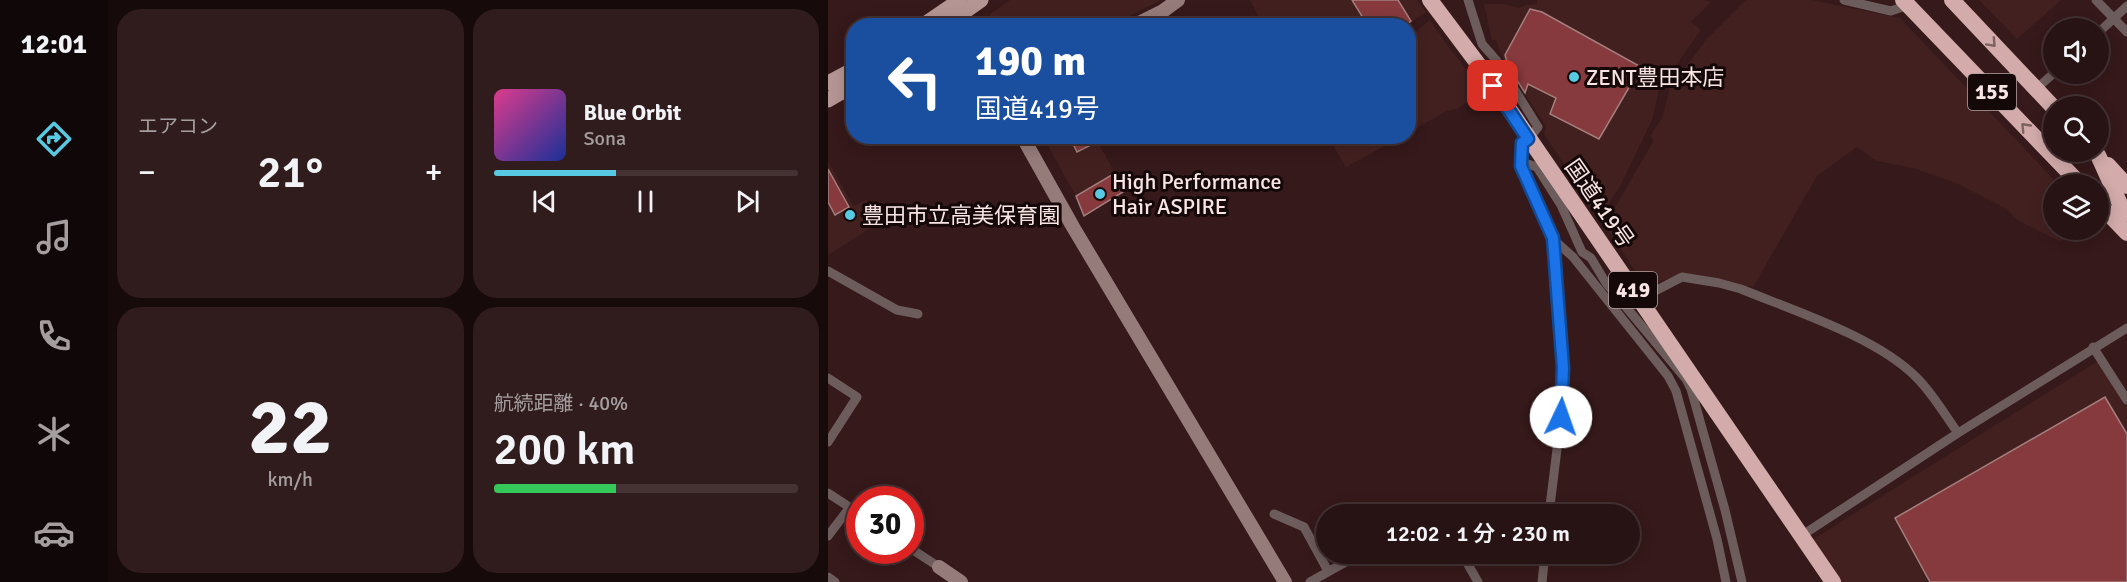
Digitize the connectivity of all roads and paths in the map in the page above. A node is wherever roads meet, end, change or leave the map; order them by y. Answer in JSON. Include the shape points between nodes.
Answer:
{"nodes":[{"id":1,"x":960,"y":0,"type":"edge"},
{"id":2,"x":981,"y":0,"type":"edge"},
{"id":3,"x":1178,"y":0,"type":"edge"},
{"id":4,"x":1430,"y":0,"type":"edge"},
{"id":5,"x":1468,"y":0,"type":"edge"},
{"id":6,"x":1844,"y":0,"type":"edge"},
{"id":7,"x":1952,"y":0,"type":"edge"},
{"id":8,"x":2096,"y":0,"type":"edge"},
{"id":9,"x":1907,"y":2,"type":"edge"},
{"id":10,"x":2127,"y":6,"type":"edge"},
{"id":11,"x":946,"y":17,"type":"edge"},
{"id":12,"x":1149,"y":18,"type":"edge"},
{"id":13,"x":2114,"y":18,"type":"junction"},
{"id":14,"x":2109,"y":23,"type":"edge"},
{"id":15,"x":2127,"y":32,"type":"edge"},
{"id":16,"x":1497,"y":61,"type":"junction"},
{"id":17,"x":1481,"y":68,"type":"junction"},
{"id":18,"x":846,"y":73,"type":"edge"},
{"id":19,"x":828,"y":83,"type":"edge"},
{"id":20,"x":2043,"y":83,"type":"edge"},
{"id":21,"x":2036,"y":89,"type":"junction"},
{"id":22,"x":846,"y":90,"type":"edge"},
{"id":23,"x":2043,"y":96,"type":"edge"},
{"id":24,"x":828,"y":100,"type":"edge"},
{"id":25,"x":1528,"y":139,"type":"junction"},
{"id":26,"x":1026,"y":144,"type":"edge"},
{"id":27,"x":1522,"y":162,"type":"junction"},
{"id":28,"x":2100,"y":162,"type":"edge"},
{"id":29,"x":2104,"y":162,"type":"edge"},
{"id":30,"x":2070,"y":174,"type":"edge"},
{"id":31,"x":2127,"y":186,"type":"edge"},
{"id":32,"x":2127,"y":213,"type":"edge"},
{"id":33,"x":2109,"y":214,"type":"edge"},
{"id":34,"x":2127,"y":232,"type":"edge"},
{"id":35,"x":1553,"y":238,"type":"junction"},
{"id":36,"x":828,"y":272,"type":"edge"},
{"id":37,"x":1637,"y":295,"type":"junction"},
{"id":38,"x":918,"y":314,"type":"dead end"},
{"id":39,"x":2127,"y":328,"type":"edge"},
{"id":40,"x":2093,"y":347,"type":"junction"},
{"id":41,"x":828,"y":378,"type":"edge"},
{"id":42,"x":2127,"y":400,"type":"edge"},
{"id":43,"x":1958,"y":433,"type":"junction"},
{"id":44,"x":828,"y":442,"type":"edge"},
{"id":45,"x":828,"y":492,"type":"edge"},
{"id":46,"x":846,"y":504,"type":"edge"},
{"id":47,"x":1550,"y":504,"type":"edge"},
{"id":48,"x":846,"y":512,"type":"edge"},
{"id":49,"x":1274,"y":514,"type":"dead end"},
{"id":50,"x":1801,"y":536,"type":"junction"},
{"id":51,"x":828,"y":537,"type":"edge"},
{"id":52,"x":924,"y":557,"type":"edge"},
{"id":53,"x":1341,"y":564,"type":"edge"},
{"id":54,"x":1468,"y":564,"type":"edge"},
{"id":55,"x":1544,"y":564,"type":"edge"},
{"id":56,"x":939,"y":567,"type":"joint"},
{"id":57,"x":1328,"y":571,"type":"junction"},
{"id":58,"x":828,"y":577,"type":"edge"},
{"id":59,"x":835,"y":582,"type":"edge"},
{"id":60,"x":961,"y":582,"type":"edge"},
{"id":61,"x":1285,"y":582,"type":"edge"},
{"id":62,"x":1310,"y":582,"type":"edge"},
{"id":63,"x":1478,"y":582,"type":"edge"},
{"id":64,"x":1542,"y":582,"type":"edge"},
{"id":65,"x":1726,"y":582,"type":"edge"},
{"id":66,"x":1742,"y":582,"type":"edge"},
{"id":67,"x":1833,"y":582,"type":"edge"}],
"edges":[{"from":1,"to":11,"type":"main road"},
{"from":2,"to":11,"type":"main road"},
{"from":3,"to":12,"type":"street"},
{"from":4,"to":17,"type":"highway","name":"国道419号","number":"419"},
{"from":5,"to":16,"type":"street","via":[[1482,44]]},
{"from":6,"to":9,"type":"street","via":[[1891,11]]},
{"from":7,"to":21,"type":"highway","number":"155","one_way":true},
{"from":8,"to":13,"type":"street"},
{"from":30,"to":9,"type":"highway","number":"155","one_way":true},
{"from":10,"to":13,"type":"street"},
{"from":13,"to":14,"type":"street"},
{"from":13,"to":15,"type":"street"},
{"from":16,"to":17,"type":"street"},
{"from":16,"to":25,"type":"street","via":[[1538,127]]},
{"from":17,"to":25,"type":"highway","name":"国道419号","number":"419"},
{"from":18,"to":19,"type":"main road"},
{"from":20,"to":21,"type":"street"},
{"from":21,"to":23,"type":"highway","number":"155"},
{"from":22,"to":24,"type":"main road"},
{"from":25,"to":27,"type":"street","via":[[1522,143]]},
{"from":25,"to":37,"type":"highway","name":"国道419号","number":"419"},
{"from":26,"to":61,"type":"street"},
{"from":27,"to":35,"type":"street"},
{"from":27,"to":66,"type":"street","via":[[1537,167],[1561,205],[1582,252],[1591,258],[1606,283],[1686,379]]},
{"from":28,"to":32,"type":"highway"},
{"from":29,"to":31,"type":"highway"},
{"from":33,"to":34,"type":"highway"},
{"from":35,"to":47,"type":"street","via":[[1563,368]]},
{"from":35,"to":65,"type":"street","via":[[1573,256],[1676,391]]},
{"from":36,"to":38,"type":"street","via":[[897,310]]},
{"from":37,"to":43,"type":"street","via":[[1682,277],[1700,279],[1741,289],[1856,337],[1897,360],[1917,377]]},
{"from":37,"to":50,"type":"highway","name":"国道419号","number":"419"},
{"from":39,"to":40,"type":"street"},
{"from":40,"to":42,"type":"street"},
{"from":40,"to":43,"type":"street"},
{"from":41,"to":44,"type":"street","via":[[857,397]]},
{"from":43,"to":50,"type":"street"},
{"from":45,"to":46,"type":"street"},
{"from":48,"to":51,"type":"street"},
{"from":49,"to":57,"type":"street","via":[[1304,527]]},
{"from":50,"to":67,"type":"highway","name":"国道419号","number":"419"},
{"from":52,"to":56,"type":"street"},
{"from":53,"to":57,"type":"street"},
{"from":54,"to":63,"type":"street"},
{"from":55,"to":64,"type":"street"},
{"from":56,"to":60,"type":"street"},
{"from":57,"to":62,"type":"street"},
{"from":58,"to":59,"type":"street"}]}
